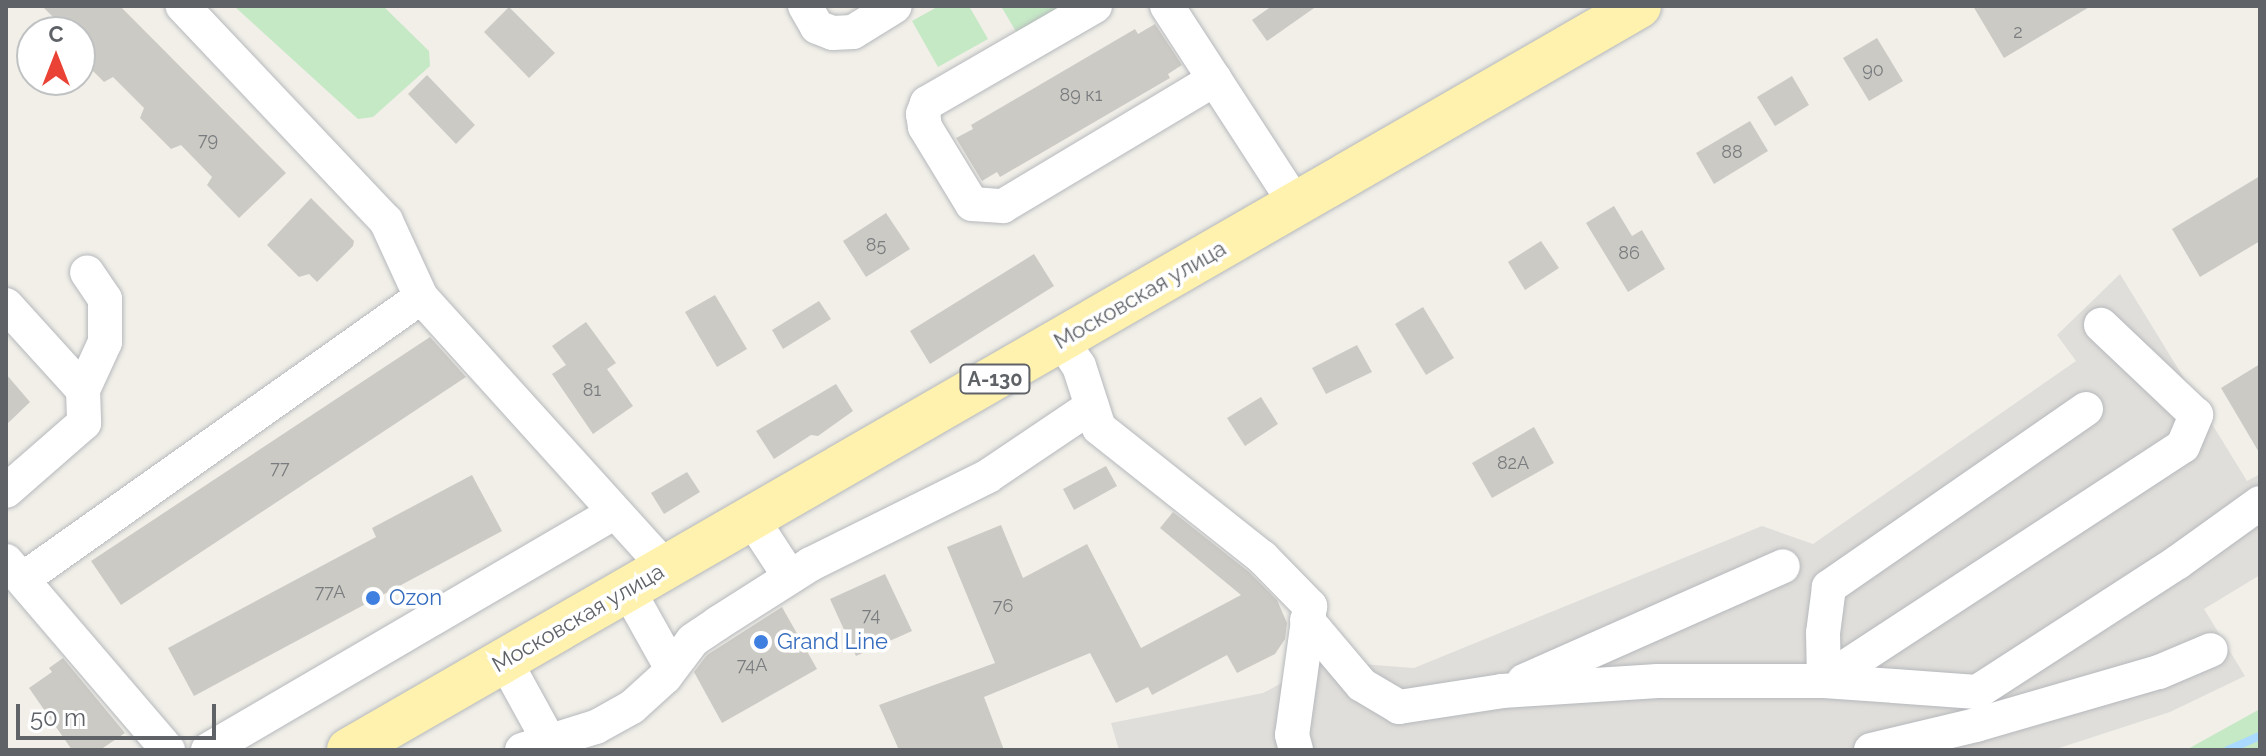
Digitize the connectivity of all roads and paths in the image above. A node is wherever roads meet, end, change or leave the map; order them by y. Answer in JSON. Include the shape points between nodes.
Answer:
{"nodes":[{"id":1,"x":183,"y":6,"type":"edge"},
{"id":2,"x":805,"y":6,"type":"edge"},
{"id":3,"x":895,"y":6,"type":"edge"},
{"id":4,"x":1095,"y":6,"type":"edge"},
{"id":5,"x":1167,"y":6,"type":"edge"},
{"id":6,"x":1639,"y":6,"type":"edge"},
{"id":7,"x":1215,"y":79,"type":"junction"},
{"id":8,"x":1296,"y":205,"type":"junction"},
{"id":9,"x":87,"y":272,"type":"dead end"},
{"id":10,"x":421,"y":297,"type":"junction"},
{"id":11,"x":6,"y":305,"type":"edge"},
{"id":12,"x":2101,"y":325,"type":"dead end"},
{"id":13,"x":1062,"y":341,"type":"junction"},
{"id":14,"x":83,"y":390,"type":"junction"},
{"id":15,"x":1092,"y":406,"type":"junction"},
{"id":16,"x":2086,"y":409,"type":"dead end"},
{"id":17,"x":6,"y":491,"type":"edge"},
{"id":18,"x":2260,"y":503,"type":"edge"},
{"id":19,"x":614,"y":513,"type":"junction"},
{"id":20,"x":752,"y":519,"type":"junction"},
{"id":21,"x":1783,"y":566,"type":"dead end"},
{"id":22,"x":666,"y":568,"type":"junction"},
{"id":23,"x":14,"y":570,"type":"edge"},
{"id":24,"x":790,"y":577,"type":"junction"},
{"id":25,"x":628,"y":590,"type":"junction"},
{"id":26,"x":1307,"y":620,"type":"junction"},
{"id":27,"x":2211,"y":650,"type":"dead end"},
{"id":28,"x":505,"y":661,"type":"junction"},
{"id":29,"x":2020,"y":664,"type":"junction"},
{"id":30,"x":671,"y":667,"type":"junction"},
{"id":31,"x":1824,"y":681,"type":"junction"},
{"id":32,"x":1502,"y":691,"type":"junction"},
{"id":33,"x":2057,"y":702,"type":"junction"},
{"id":34,"x":1976,"y":709,"type":"junction"},
{"id":35,"x":374,"y":744,"type":"edge"},
{"id":36,"x":535,"y":745,"type":"edge"},
{"id":37,"x":168,"y":750,"type":"edge"},
{"id":38,"x":208,"y":750,"type":"edge"},
{"id":39,"x":1296,"y":750,"type":"edge"},
{"id":40,"x":1871,"y":750,"type":"edge"}],
"edges":[{"from":1,"to":10,"type":"street","via":[[386,221]]},
{"from":2,"to":3,"type":"street","via":[[817,27],[833,33],[853,32]]},
{"from":4,"to":7,"type":"street","via":[[927,103],[925,127],[972,204],[1003,206]]},
{"from":5,"to":7,"type":"street"},
{"from":6,"to":8,"type":"main road","name":"Московская улица","number":"А-130"},
{"from":7,"to":8,"type":"street"},
{"from":8,"to":13,"type":"main road","name":"Московская улица","number":"А-130"},
{"from":9,"to":14,"type":"street","via":[[105,299],[105,342]]},
{"from":10,"to":19,"type":"street"},
{"from":10,"to":23,"type":"street"},
{"from":11,"to":14,"type":"street"},
{"from":12,"to":31,"type":"street","via":[[2196,415],[2183,446]]},
{"from":13,"to":15,"type":"street","via":[[1079,366]]},
{"from":13,"to":20,"type":"main road","name":"Московская улица","number":"А-130"},
{"from":14,"to":17,"type":"street","via":[[84,423]]},
{"from":15,"to":24,"type":"street","via":[[988,476]]},
{"from":15,"to":26,"type":"street","via":[[1099,428],[1292,584],[1310,606]]},
{"from":16,"to":31,"type":"street","via":[[1829,587]]},
{"from":18,"to":29,"type":"street"},
{"from":19,"to":22,"type":"street"},
{"from":19,"to":38,"type":"street"},
{"from":20,"to":22,"type":"main road","name":"Московская улица","number":"А-130"},
{"from":20,"to":24,"type":"street"},
{"from":21,"to":32,"type":"street"},
{"from":22,"to":25,"type":"main road","name":"Московская улица","number":"А-130"},
{"from":23,"to":37,"type":"street"},
{"from":24,"to":30,"type":"street","via":[[693,640]]},
{"from":25,"to":28,"type":"main road","name":"Московская улица","number":"А-130"},
{"from":25,"to":30,"type":"street"},
{"from":26,"to":32,"type":"street","via":[[1362,685],[1399,707]]},
{"from":26,"to":39,"type":"street","via":[[1292,735]]},
{"from":27,"to":33,"type":"street","via":[[2159,672]]},
{"from":28,"to":35,"type":"main road","name":"Московская улица","number":"А-130"},
{"from":28,"to":36,"type":"street"},
{"from":29,"to":33,"type":"street"},
{"from":29,"to":34,"type":"street"},
{"from":30,"to":36,"type":"street","via":[[632,707],[596,727]]},
{"from":31,"to":32,"type":"street","via":[[1658,681]]},
{"from":31,"to":34,"type":"street"},
{"from":33,"to":34,"type":"street"},
{"from":34,"to":40,"type":"street"}]}
